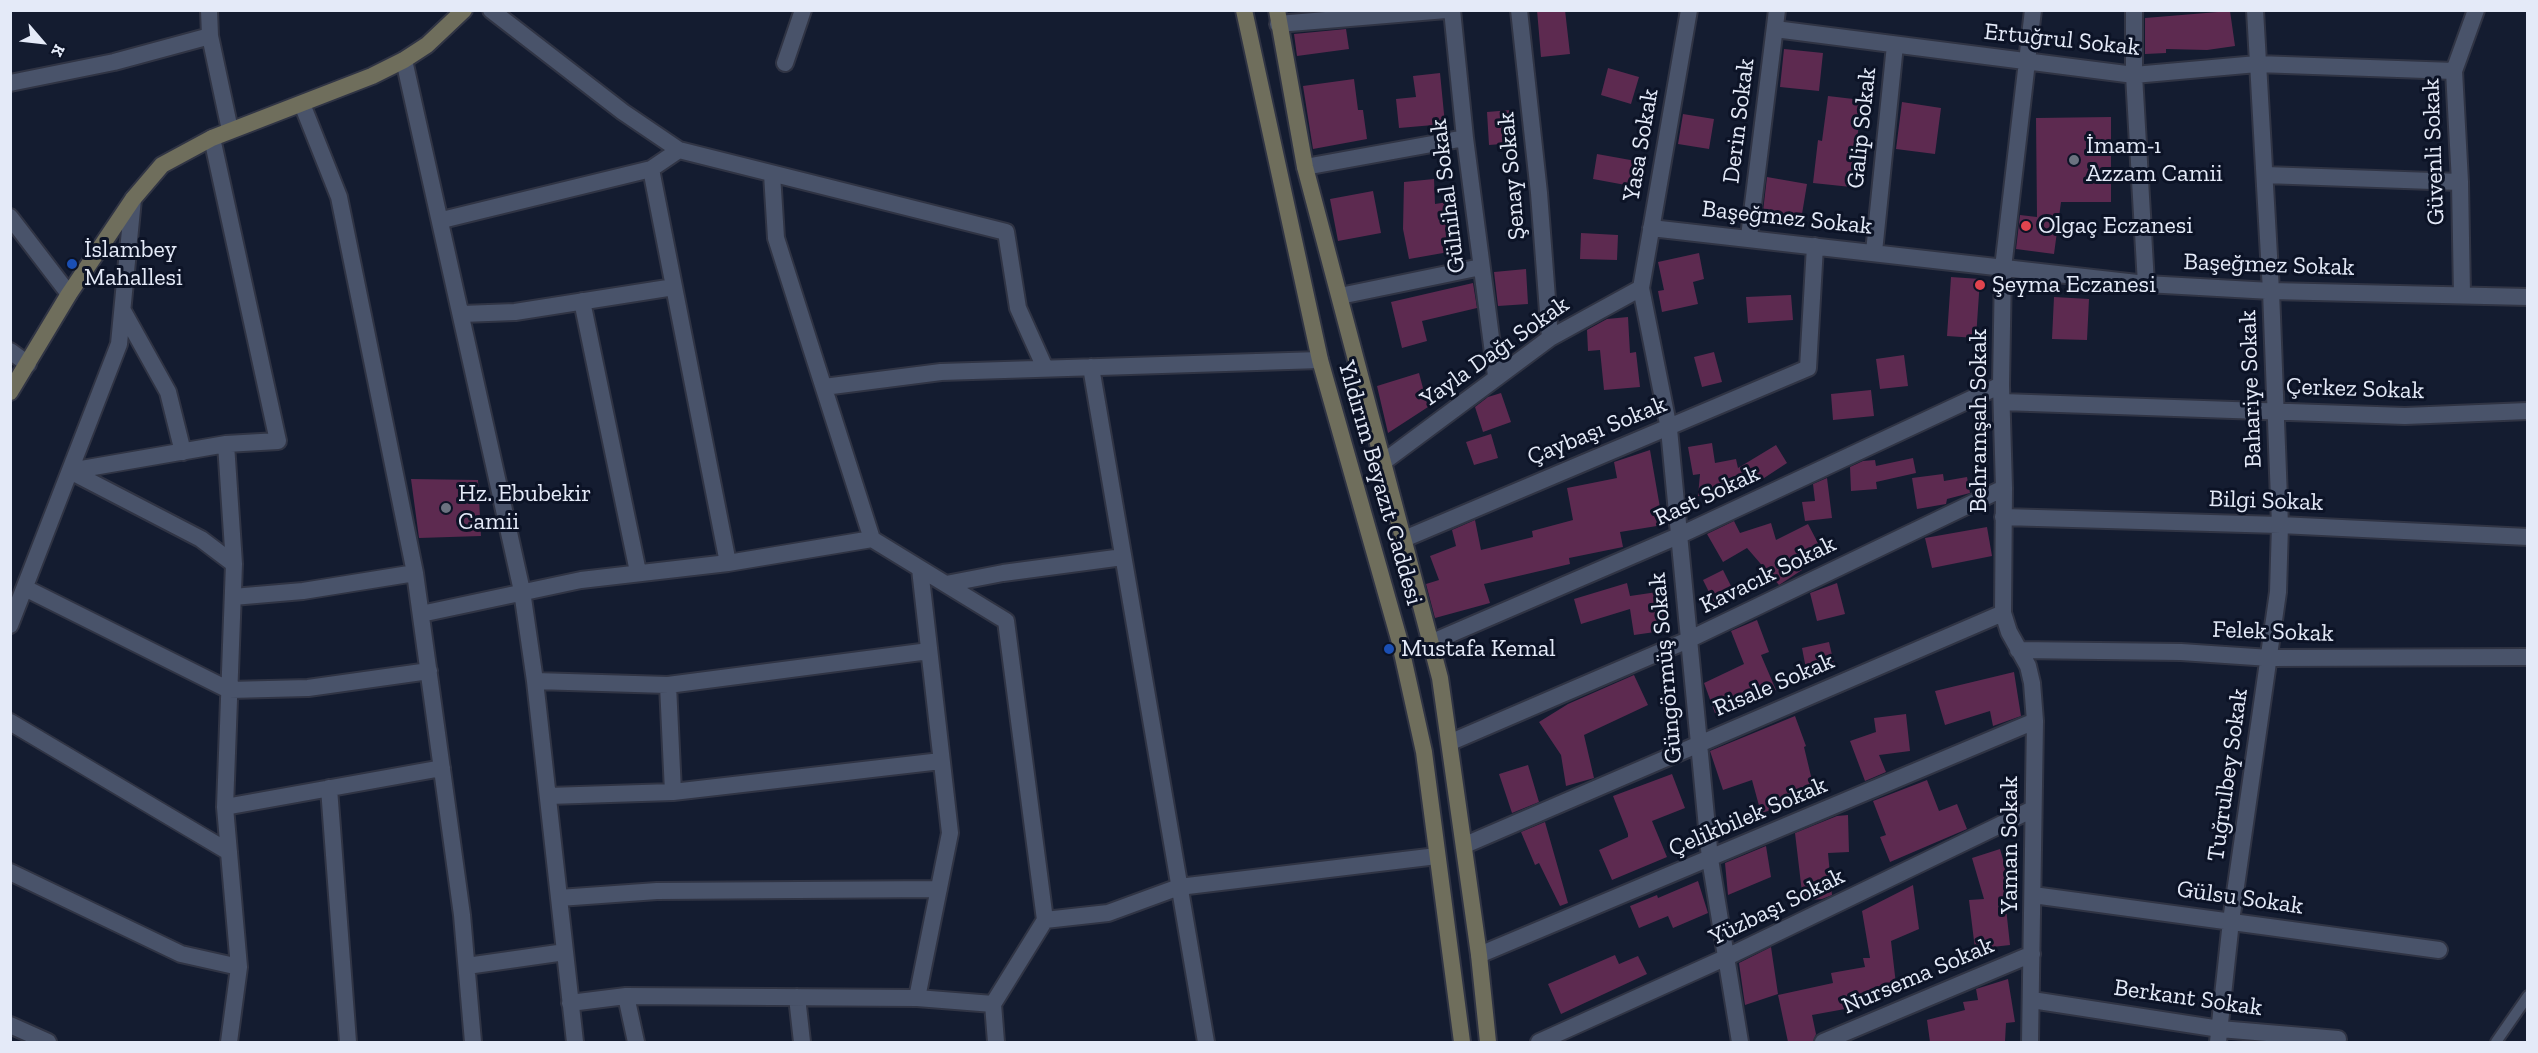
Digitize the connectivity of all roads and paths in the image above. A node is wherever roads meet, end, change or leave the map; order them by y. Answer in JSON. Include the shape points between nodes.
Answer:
{"nodes":[{"id":1,"x":209,"y":10,"type":"edge"},
{"id":2,"x":464,"y":10,"type":"edge"},
{"id":3,"x":490,"y":10,"type":"edge"},
{"id":4,"x":803,"y":10,"type":"edge"},
{"id":5,"x":1244,"y":10,"type":"edge"},
{"id":6,"x":1446,"y":10,"type":"edge"},
{"id":7,"x":1452,"y":10,"type":"edge"},
{"id":8,"x":1519,"y":10,"type":"edge"},
{"id":9,"x":1689,"y":10,"type":"edge"},
{"id":10,"x":1777,"y":10,"type":"edge"},
{"id":11,"x":2033,"y":10,"type":"edge"},
{"id":12,"x":2134,"y":10,"type":"edge"},
{"id":13,"x":2255,"y":10,"type":"edge"},
{"id":14,"x":2476,"y":10,"type":"edge"},
{"id":15,"x":1277,"y":17,"type":"edge"},
{"id":16,"x":1775,"y":29,"type":"junction"},
{"id":17,"x":210,"y":36,"type":"junction"},
{"id":18,"x":1895,"y":45,"type":"junction"},
{"id":19,"x":404,"y":60,"type":"junction"},
{"id":20,"x":2028,"y":62,"type":"junction"},
{"id":21,"x":785,"y":63,"type":"dead end"},
{"id":22,"x":2257,"y":64,"type":"junction"},
{"id":23,"x":2454,"y":71,"type":"junction"},
{"id":24,"x":2134,"y":75,"type":"junction"},
{"id":25,"x":10,"y":83,"type":"edge"},
{"id":26,"x":302,"y":104,"type":"junction"},
{"id":27,"x":230,"y":130,"type":"junction"},
{"id":28,"x":212,"y":138,"type":"junction"},
{"id":29,"x":1465,"y":138,"type":"junction"},
{"id":30,"x":679,"y":150,"type":"junction"},
{"id":31,"x":1305,"y":167,"type":"junction"},
{"id":32,"x":651,"y":169,"type":"junction"},
{"id":33,"x":772,"y":174,"type":"junction"},
{"id":34,"x":2265,"y":175,"type":"junction"},
{"id":35,"x":2460,"y":182,"type":"junction"},
{"id":36,"x":132,"y":199,"type":"junction"},
{"id":37,"x":10,"y":217,"type":"edge"},
{"id":38,"x":442,"y":220,"type":"junction"},
{"id":39,"x":1651,"y":228,"type":"junction"},
{"id":40,"x":1749,"y":237,"type":"junction"},
{"id":41,"x":1815,"y":246,"type":"junction"},
{"id":42,"x":1874,"y":252,"type":"junction"},
{"id":43,"x":1481,"y":267,"type":"junction"},
{"id":44,"x":2003,"y":268,"type":"junction"},
{"id":45,"x":2146,"y":284,"type":"junction"},
{"id":46,"x":674,"y":287,"type":"junction"},
{"id":47,"x":1641,"y":288,"type":"junction"},
{"id":48,"x":2271,"y":291,"type":"junction"},
{"id":49,"x":69,"y":294,"type":"junction"},
{"id":50,"x":2462,"y":295,"type":"junction"},
{"id":51,"x":1340,"y":296,"type":"junction"},
{"id":52,"x":2528,"y":297,"type":"edge"},
{"id":53,"x":582,"y":301,"type":"junction"},
{"id":54,"x":123,"y":311,"type":"junction"},
{"id":55,"x":462,"y":314,"type":"junction"},
{"id":56,"x":1550,"y":338,"type":"junction"},
{"id":57,"x":10,"y":351,"type":"edge"},
{"id":58,"x":1320,"y":360,"type":"junction"},
{"id":59,"x":28,"y":364,"type":"junction"},
{"id":60,"x":1091,"y":367,"type":"junction"},
{"id":61,"x":1045,"y":368,"type":"junction"},
{"id":62,"x":1496,"y":376,"type":"junction"},
{"id":63,"x":2001,"y":385,"type":"junction"},
{"id":64,"x":824,"y":387,"type":"junction"},
{"id":65,"x":10,"y":392,"type":"edge"},
{"id":66,"x":2002,"y":402,"type":"junction"},
{"id":67,"x":2276,"y":411,"type":"junction"},
{"id":68,"x":2528,"y":411,"type":"edge"},
{"id":69,"x":1669,"y":429,"type":"junction"},
{"id":70,"x":226,"y":444,"type":"junction"},
{"id":71,"x":183,"y":452,"type":"junction"},
{"id":72,"x":1382,"y":463,"type":"junction"},
{"id":73,"x":70,"y":471,"type":"junction"},
{"id":74,"x":2004,"y":488,"type":"junction"},
{"id":75,"x":2003,"y":517,"type":"junction"},
{"id":76,"x":2280,"y":525,"type":"junction"},
{"id":77,"x":1678,"y":536,"type":"junction"},
{"id":78,"x":2528,"y":537,"type":"edge"},
{"id":79,"x":872,"y":539,"type":"junction"},
{"id":80,"x":1404,"y":539,"type":"junction"},
{"id":81,"x":1123,"y":557,"type":"junction"},
{"id":82,"x":728,"y":563,"type":"junction"},
{"id":83,"x":234,"y":564,"type":"junction"},
{"id":84,"x":920,"y":569,"type":"junction"},
{"id":85,"x":638,"y":572,"type":"junction"},
{"id":86,"x":415,"y":573,"type":"junction"},
{"id":87,"x":946,"y":584,"type":"junction"},
{"id":88,"x":25,"y":588,"type":"junction"},
{"id":89,"x":522,"y":591,"type":"junction"},
{"id":90,"x":233,"y":597,"type":"junction"},
{"id":91,"x":2003,"y":613,"type":"junction"},
{"id":92,"x":421,"y":614,"type":"junction"},
{"id":93,"x":10,"y":625,"type":"edge"},
{"id":94,"x":1688,"y":640,"type":"junction"},
{"id":95,"x":1430,"y":643,"type":"junction"},
{"id":96,"x":2018,"y":650,"type":"junction"},
{"id":97,"x":929,"y":651,"type":"junction"},
{"id":98,"x":2528,"y":657,"type":"edge"},
{"id":99,"x":2270,"y":658,"type":"junction"},
{"id":100,"x":429,"y":671,"type":"junction"},
{"id":101,"x":535,"y":681,"type":"junction"},
{"id":102,"x":668,"y":685,"type":"junction"},
{"id":103,"x":229,"y":690,"type":"junction"},
{"id":104,"x":2035,"y":721,"type":"junction"},
{"id":105,"x":10,"y":722,"type":"edge"},
{"id":106,"x":1451,"y":742,"type":"junction"},
{"id":107,"x":1697,"y":744,"type":"junction"},
{"id":108,"x":941,"y":761,"type":"junction"},
{"id":109,"x":442,"y":768,"type":"junction"},
{"id":110,"x":328,"y":788,"type":"junction"},
{"id":111,"x":673,"y":792,"type":"junction"},
{"id":112,"x":548,"y":796,"type":"junction"},
{"id":113,"x":225,"y":807,"type":"junction"},
{"id":114,"x":2033,"y":809,"type":"junction"},
{"id":115,"x":1465,"y":845,"type":"junction"},
{"id":116,"x":229,"y":852,"type":"junction"},
{"id":117,"x":1437,"y":856,"type":"junction"},
{"id":118,"x":1710,"y":859,"type":"junction"},
{"id":119,"x":10,"y":872,"type":"edge"},
{"id":120,"x":1179,"y":887,"type":"junction"},
{"id":121,"x":939,"y":889,"type":"junction"},
{"id":122,"x":2033,"y":895,"type":"junction"},
{"id":123,"x":559,"y":898,"type":"junction"},
{"id":124,"x":1045,"y":920,"type":"junction"},
{"id":125,"x":2231,"y":921,"type":"junction"},
{"id":126,"x":2439,"y":950,"type":"dead end"},
{"id":127,"x":565,"y":952,"type":"junction"},
{"id":128,"x":2032,"y":954,"type":"junction"},
{"id":129,"x":1479,"y":955,"type":"junction"},
{"id":130,"x":1727,"y":957,"type":"junction"},
{"id":131,"x":466,"y":966,"type":"junction"},
{"id":132,"x":239,"y":967,"type":"junction"},
{"id":133,"x":626,"y":996,"type":"junction"},
{"id":134,"x":2528,"y":996,"type":"edge"},
{"id":135,"x":797,"y":997,"type":"junction"},
{"id":136,"x":916,"y":998,"type":"junction"},
{"id":137,"x":2032,"y":1000,"type":"junction"},
{"id":138,"x":570,"y":1004,"type":"junction"},
{"id":139,"x":993,"y":1004,"type":"junction"},
{"id":140,"x":10,"y":1025,"type":"edge"},
{"id":141,"x":2219,"y":1036,"type":"edge"},
{"id":142,"x":2338,"y":1039,"type":"dead end"},
{"id":143,"x":48,"y":1042,"type":"edge"},
{"id":144,"x":229,"y":1042,"type":"edge"},
{"id":145,"x":348,"y":1042,"type":"edge"},
{"id":146,"x":473,"y":1042,"type":"edge"},
{"id":147,"x":575,"y":1042,"type":"edge"},
{"id":148,"x":636,"y":1042,"type":"edge"},
{"id":149,"x":802,"y":1042,"type":"edge"},
{"id":150,"x":996,"y":1042,"type":"edge"},
{"id":151,"x":1206,"y":1042,"type":"edge"},
{"id":152,"x":1462,"y":1042,"type":"edge"},
{"id":153,"x":1488,"y":1042,"type":"edge"},
{"id":154,"x":1539,"y":1042,"type":"edge"},
{"id":155,"x":1740,"y":1042,"type":"edge"},
{"id":156,"x":1823,"y":1042,"type":"edge"},
{"id":157,"x":2030,"y":1042,"type":"edge"},
{"id":158,"x":2496,"y":1042,"type":"edge"}],
"edges":[{"from":1,"to":17,"type":"street"},
{"from":2,"to":19,"type":"main road","via":[[427,45]]},
{"from":3,"to":30,"type":"street"},
{"from":4,"to":21,"type":"street"},
{"from":5,"to":58,"type":"main road","name":"Yıldırım Beyazıt Caddesi"},
{"from":6,"to":15,"type":"street"},
{"from":7,"to":29,"type":"street","name":"Gülnihal Sokak"},
{"from":8,"to":56,"type":"street","name":"Şenay Sokak"},
{"from":9,"to":39,"type":"street","name":"Yasa Sokak"},
{"from":10,"to":16,"type":"street","name":"Derin Sokak"},
{"from":11,"to":20,"type":"street","name":"Behramşah Sokak"},
{"from":12,"to":24,"type":"street"},
{"from":13,"to":22,"type":"street","name":"Bahariye Sokak"},
{"from":14,"to":23,"type":"street","name":"Güvenli Sokak"},
{"from":15,"to":31,"type":"main road"},
{"from":16,"to":18,"type":"street","name":"Ertuğrul Sokak"},
{"from":16,"to":40,"type":"street","name":"Derin Sokak"},
{"from":17,"to":25,"type":"street","via":[[114,62]]},
{"from":17,"to":27,"type":"street"},
{"from":18,"to":20,"type":"street","name":"Ertuğrul Sokak"},
{"from":18,"to":42,"type":"street","name":"Galip Sokak"},
{"from":19,"to":26,"type":"main road"},
{"from":19,"to":38,"type":"street"},
{"from":20,"to":24,"type":"street","name":"Ertuğrul Sokak"},
{"from":20,"to":44,"type":"street","name":"Behramşah Sokak"},
{"from":22,"to":23,"type":"street","name":"Ertuğrul Sokak"},
{"from":22,"to":24,"type":"street","name":"Ertuğrul Sokak"},
{"from":22,"to":34,"type":"street","name":"Bahariye Sokak"},
{"from":23,"to":35,"type":"street","name":"Güvenli Sokak"},
{"from":24,"to":45,"type":"street"},
{"from":26,"to":27,"type":"main road"},
{"from":26,"to":86,"type":"street","via":[[339,197]]},
{"from":27,"to":28,"type":"main road"},
{"from":28,"to":36,"type":"main road","via":[[162,165]]},
{"from":28,"to":70,"type":"street","via":[[278,441]]},
{"from":29,"to":31,"type":"street"},
{"from":29,"to":43,"type":"street","name":"Gülnihal Sokak"},
{"from":30,"to":32,"type":"street"},
{"from":30,"to":33,"type":"street"},
{"from":31,"to":51,"type":"main road"},
{"from":32,"to":38,"type":"street"},
{"from":32,"to":46,"type":"street"},
{"from":33,"to":61,"type":"street","via":[[1006,232],[1018,308]]},
{"from":33,"to":64,"type":"street","via":[[776,238]]},
{"from":34,"to":35,"type":"street"},
{"from":34,"to":48,"type":"street","name":"Bahariye Sokak"},
{"from":35,"to":50,"type":"street","name":"Güvenli Sokak"},
{"from":36,"to":49,"type":"main road"},
{"from":36,"to":54,"type":"street"},
{"from":37,"to":49,"type":"street"},
{"from":38,"to":55,"type":"street"},
{"from":39,"to":40,"type":"street","name":"Başeğmez Sokak"},
{"from":39,"to":47,"type":"street","name":"Yasa Sokak"},
{"from":40,"to":41,"type":"street","name":"Başeğmez Sokak"},
{"from":41,"to":42,"type":"street","name":"Başeğmez Sokak"},
{"from":41,"to":69,"type":"street","name":"Çaybaşı Sokak","via":[[1808,368]]},
{"from":42,"to":44,"type":"street","name":"Başeğmez Sokak"},
{"from":43,"to":51,"type":"street"},
{"from":43,"to":62,"type":"street","name":"Gülnihal Sokak"},
{"from":44,"to":45,"type":"street","name":"Başeğmez Sokak"},
{"from":44,"to":63,"type":"street","name":"Behramşah Sokak"},
{"from":45,"to":48,"type":"street","name":"Başeğmez Sokak"},
{"from":46,"to":53,"type":"street"},
{"from":46,"to":82,"type":"street"},
{"from":47,"to":56,"type":"street","name":"Yayla Dağı Sokak"},
{"from":47,"to":69,"type":"street","name":"Güngörmüş Sokak"},
{"from":48,"to":50,"type":"street","name":"Başeğmez Sokak"},
{"from":48,"to":67,"type":"street","name":"Bahariye Sokak"},
{"from":49,"to":59,"type":"main road"},
{"from":50,"to":52,"type":"street","name":"Başeğmez Sokak"},
{"from":51,"to":72,"type":"main road"},
{"from":53,"to":55,"type":"street","via":[[515,312]]},
{"from":53,"to":85,"type":"street"},
{"from":54,"to":71,"type":"street","via":[[168,392]]},
{"from":54,"to":73,"type":"street","via":[[119,344]]},
{"from":55,"to":89,"type":"street"},
{"from":56,"to":62,"type":"street","name":"Yayla Dağı Sokak"},
{"from":57,"to":59,"type":"street"},
{"from":58,"to":60,"type":"street"},
{"from":58,"to":117,"type":"main road","name":"Yıldırım Beyazıt Caddesi","via":[[1399,639],[1424,752]]},
{"from":59,"to":65,"type":"main road"},
{"from":60,"to":61,"type":"street"},
{"from":60,"to":81,"type":"street"},
{"from":61,"to":64,"type":"street","via":[[941,372]]},
{"from":62,"to":72,"type":"street","name":"Yayla Dağı Sokak"},
{"from":63,"to":66,"type":"street","name":"Behramşah Sokak"},
{"from":63,"to":77,"type":"street","name":"Rast Sokak"},
{"from":64,"to":79,"type":"street"},
{"from":66,"to":67,"type":"street","name":"Çerkez Sokak"},
{"from":66,"to":74,"type":"street","name":"Behramşah Sokak"},
{"from":67,"to":68,"type":"street","name":"Çerkez Sokak","via":[[2405,416]]},
{"from":67,"to":76,"type":"street","name":"Bahariye Sokak"},
{"from":69,"to":77,"type":"street","name":"Güngörmüş Sokak"},
{"from":69,"to":80,"type":"street","name":"Çaybaşı Sokak","via":[[1587,459]]},
{"from":70,"to":71,"type":"street"},
{"from":70,"to":83,"type":"street"},
{"from":71,"to":73,"type":"street"},
{"from":72,"to":80,"type":"main road"},
{"from":73,"to":83,"type":"street","via":[[201,539]]},
{"from":73,"to":88,"type":"street"},
{"from":74,"to":75,"type":"street","name":"Behramşah Sokak"},
{"from":74,"to":94,"type":"street","name":"Kavacık Sokak"},
{"from":75,"to":76,"type":"street","name":"Bilgi Sokak"},
{"from":75,"to":91,"type":"street","name":"Behramşah Sokak"},
{"from":76,"to":78,"type":"street","name":"Bilgi Sokak"},
{"from":76,"to":99,"type":"street","name":"Bahariye Sokak","via":[[2278,592]]},
{"from":77,"to":94,"type":"street","name":"Güngörmüş Sokak"},
{"from":77,"to":95,"type":"street","name":"Rast Sokak"},
{"from":79,"to":82,"type":"street"},
{"from":79,"to":84,"type":"street"},
{"from":80,"to":95,"type":"main road"},
{"from":81,"to":87,"type":"street"},
{"from":81,"to":120,"type":"street"},
{"from":82,"to":85,"type":"street"},
{"from":83,"to":90,"type":"street"},
{"from":84,"to":87,"type":"street"},
{"from":84,"to":97,"type":"street"},
{"from":85,"to":89,"type":"street"},
{"from":86,"to":90,"type":"street","via":[[303,591]]},
{"from":86,"to":92,"type":"street"},
{"from":87,"to":124,"type":"street","via":[[1006,621]]},
{"from":88,"to":93,"type":"street"},
{"from":88,"to":103,"type":"street"},
{"from":89,"to":92,"type":"street"},
{"from":89,"to":101,"type":"street"},
{"from":90,"to":103,"type":"street"},
{"from":91,"to":96,"type":"street","name":"Behramşah Sokak"},
{"from":91,"to":107,"type":"street","name":"Risale Sokak"},
{"from":92,"to":100,"type":"street"},
{"from":94,"to":106,"type":"street","name":"Kavacık Sokak"},
{"from":94,"to":107,"type":"street","name":"Güngörmüş Sokak"},
{"from":95,"to":106,"type":"main road"},
{"from":96,"to":99,"type":"street","name":"Felek Sokak","via":[[2181,652]]},
{"from":96,"to":104,"type":"street","name":"Yaman Sokak","via":[[2032,682]]},
{"from":97,"to":102,"type":"street"},
{"from":97,"to":108,"type":"street"},
{"from":98,"to":99,"type":"street","name":"Felek Sokak"},
{"from":99,"to":125,"type":"street","name":"Tuğrulbey Sokak"},
{"from":100,"to":103,"type":"street","via":[[308,688]]},
{"from":100,"to":109,"type":"street"},
{"from":101,"to":102,"type":"street"},
{"from":101,"to":112,"type":"street"},
{"from":102,"to":111,"type":"street"},
{"from":103,"to":113,"type":"street"},
{"from":104,"to":114,"type":"street","name":"Yaman Sokak"},
{"from":104,"to":118,"type":"street","name":"Çelikbilek Sokak"},
{"from":105,"to":116,"type":"street"},
{"from":106,"to":115,"type":"main road"},
{"from":107,"to":115,"type":"street","name":"Risale Sokak"},
{"from":107,"to":118,"type":"street","name":"Güngörmüş Sokak"},
{"from":108,"to":111,"type":"street"},
{"from":108,"to":121,"type":"street","via":[[950,833]]},
{"from":109,"to":110,"type":"street"},
{"from":109,"to":131,"type":"street"},
{"from":110,"to":113,"type":"street"},
{"from":110,"to":145,"type":"street"},
{"from":111,"to":112,"type":"street"},
{"from":112,"to":123,"type":"street"},
{"from":113,"to":116,"type":"street"},
{"from":114,"to":122,"type":"street","name":"Yaman Sokak"},
{"from":114,"to":130,"type":"street","name":"Yüzbaşı Sokak"},
{"from":115,"to":129,"type":"main road"},
{"from":116,"to":132,"type":"street"},
{"from":117,"to":120,"type":"street"},
{"from":117,"to":152,"type":"main road","name":"Yıldırım Beyazıt Caddesi"},
{"from":118,"to":129,"type":"street","name":"Çelikbilek Sokak"},
{"from":118,"to":130,"type":"street","name":"Güngörmüş Sokak"},
{"from":119,"to":132,"type":"street","via":[[181,954]]},
{"from":120,"to":124,"type":"street","via":[[1108,913]]},
{"from":120,"to":151,"type":"street"},
{"from":121,"to":123,"type":"street","via":[[657,891]]},
{"from":121,"to":136,"type":"street"},
{"from":122,"to":125,"type":"street","name":"Gülsu Sokak"},
{"from":122,"to":128,"type":"street","name":"Yaman Sokak"},
{"from":123,"to":127,"type":"street"},
{"from":124,"to":139,"type":"street"},
{"from":125,"to":126,"type":"street","name":"Gülsu Sokak"},
{"from":125,"to":141,"type":"street","name":"Tuğrulbey Sokak"},
{"from":127,"to":131,"type":"street"},
{"from":127,"to":138,"type":"street"},
{"from":128,"to":137,"type":"street","name":"Yaman Sokak"},
{"from":128,"to":156,"type":"street","name":"Nursema Sokak"},
{"from":129,"to":153,"type":"main road"},
{"from":130,"to":154,"type":"street","name":"Yüzbaşı Sokak"},
{"from":130,"to":155,"type":"street","name":"Güngörmüş Sokak"},
{"from":131,"to":146,"type":"street"},
{"from":132,"to":144,"type":"street"},
{"from":133,"to":135,"type":"street"},
{"from":133,"to":138,"type":"street"},
{"from":133,"to":148,"type":"street"},
{"from":134,"to":158,"type":"lane"},
{"from":135,"to":136,"type":"street"},
{"from":135,"to":149,"type":"street"},
{"from":136,"to":139,"type":"street"},
{"from":137,"to":141,"type":"street","name":"Berkant Sokak"},
{"from":137,"to":157,"type":"street","name":"Yaman Sokak"},
{"from":138,"to":147,"type":"street"},
{"from":139,"to":150,"type":"street"},
{"from":140,"to":143,"type":"street"},
{"from":141,"to":142,"type":"street","name":"Berkant Sokak"}]}
